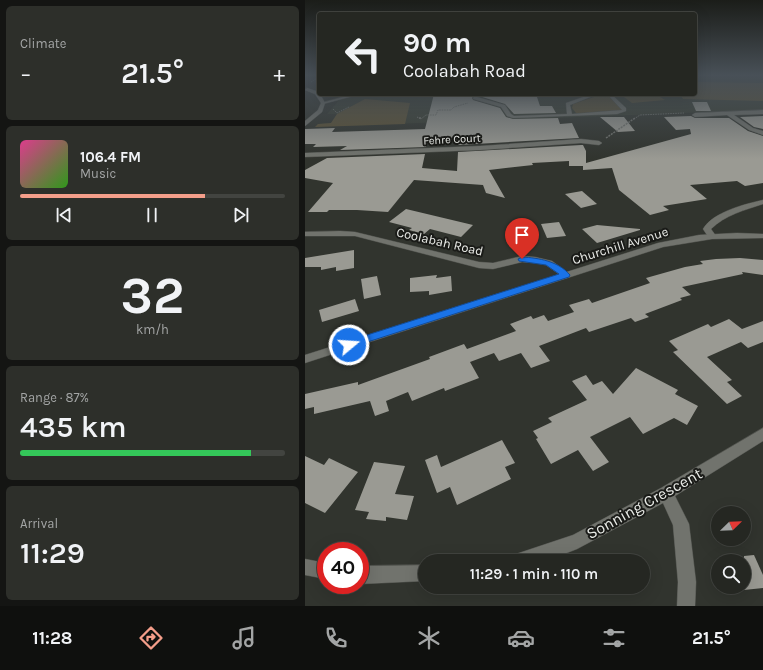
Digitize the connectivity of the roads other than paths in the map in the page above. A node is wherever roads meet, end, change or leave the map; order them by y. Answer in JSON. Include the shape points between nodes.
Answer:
{"nodes":[{"id":1,"x":323,"y":103,"type":"edge"},
{"id":2,"x":496,"y":103,"type":"edge"},
{"id":3,"x":570,"y":103,"type":"edge"},
{"id":4,"x":618,"y":103,"type":"edge"},
{"id":5,"x":763,"y":112,"type":"edge"},
{"id":6,"x":729,"y":114,"type":"junction"},
{"id":7,"x":570,"y":115,"type":"junction"},
{"id":8,"x":695,"y":115,"type":"dead end"},
{"id":9,"x":305,"y":124,"type":"edge"},
{"id":10,"x":763,"y":133,"type":"edge"},
{"id":11,"x":599,"y":143,"type":"road end"},
{"id":12,"x":305,"y":155,"type":"edge"},
{"id":13,"x":763,"y":202,"type":"edge"},
{"id":14,"x":305,"y":234,"type":"edge"},
{"id":15,"x":712,"y":236,"type":"junction"},
{"id":16,"x":763,"y":236,"type":"edge"},
{"id":17,"x":566,"y":275,"type":"junction"},
{"id":18,"x":305,"y":359,"type":"edge"},
{"id":19,"x":763,"y":434,"type":"edge"},
{"id":20,"x":666,"y":493,"type":"junction"},
{"id":21,"x":543,"y":554,"type":"edge"},
{"id":22,"x":305,"y":567,"type":"edge"},
{"id":23,"x":317,"y":569,"type":"edge"},
{"id":24,"x":418,"y":573,"type":"edge"},
{"id":25,"x":369,"y":575,"type":"edge"},
{"id":26,"x":686,"y":606,"type":"edge"}],
"edges":[{"from":1,"to":9,"type":"street","via":[[319,111]]},
{"from":2,"to":7,"type":"lane","via":[[503,106],[513,117]]},
{"from":3,"to":7,"type":"lane","via":[[568,104]]},
{"from":4,"to":7,"type":"lane","via":[[624,111]]},
{"from":5,"to":6,"type":"street"},
{"from":6,"to":8,"type":"street"},
{"from":6,"to":10,"type":"street","via":[[751,130]]},
{"from":11,"to":12,"type":"street","name":"Fehre Court","via":[[581,141]]},
{"from":13,"to":15,"type":"street","via":[[721,216],[707,229]]},
{"from":14,"to":17,"type":"street","name":"Coolabah Road","via":[[355,234],[479,265],[493,266],[522,259],[535,260],[549,264]]},
{"from":15,"to":16,"type":"street","name":"Churchill Avenue"},
{"from":15,"to":17,"type":"street","name":"Churchill Avenue","via":[[689,238],[661,245]]},
{"from":17,"to":18,"type":"street","name":"Churchill Avenue"},
{"from":19,"to":20,"type":"street","name":"Sonning Crescent"},
{"from":20,"to":21,"type":"street","name":"Sonning Crescent","via":[[577,541]]},
{"from":20,"to":26,"type":"street","via":[[681,524],[687,582]]},
{"from":22,"to":23,"type":"street"},
{"from":24,"to":25,"type":"street"}]}
